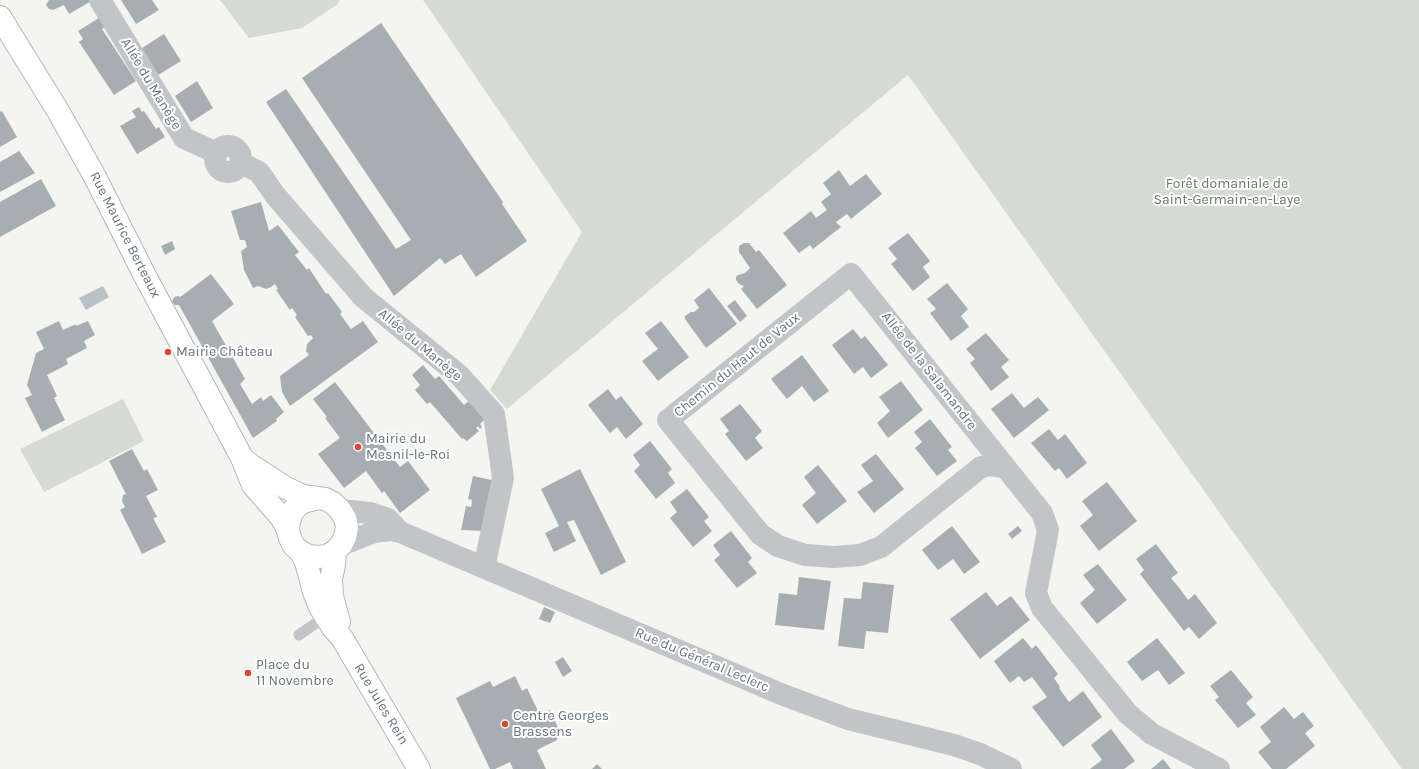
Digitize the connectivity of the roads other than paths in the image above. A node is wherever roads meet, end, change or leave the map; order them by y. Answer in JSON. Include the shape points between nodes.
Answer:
{"nodes":[{"id":1,"x":100,"y":0,"type":"edge"},
{"id":2,"x":0,"y":17,"type":"edge"},
{"id":3,"x":851,"y":274,"type":"joint"},
{"id":4,"x":984,"y":440,"type":"junction"},
{"id":5,"x":242,"y":458,"type":"junction"},
{"id":6,"x":981,"y":467,"type":"junction"},
{"id":7,"x":1006,"y":468,"type":"junction"},
{"id":8,"x":315,"y":499,"type":"junction"},
{"id":9,"x":340,"y":510,"type":"junction"},
{"id":10,"x":288,"y":530,"type":"junction"},
{"id":11,"x":400,"y":532,"type":"junction"},
{"id":12,"x":338,"y":548,"type":"junction"},
{"id":13,"x":301,"y":552,"type":"junction"},
{"id":14,"x":484,"y":568,"type":"junction"},
{"id":15,"x":326,"y":616,"type":"junction"},
{"id":16,"x":299,"y":634,"type":"dead end"},
{"id":17,"x":342,"y":638,"type":"junction"},
{"id":18,"x":419,"y":769,"type":"edge"},
{"id":19,"x":1011,"y":769,"type":"edge"},
{"id":20,"x":1219,"y":769,"type":"edge"}],
"edges":[{"from":1,"to":14,"type":"street","name":"Allée du Manège","via":[[184,138],[217,152],[223,147],[232,146],[238,150],[241,154],[241,163],[259,172],[275,195],[363,297],[459,375],[494,414],[503,478]]},
{"from":2,"to":5,"type":"main road","name":"Rue Maurice Berteaux","via":[[94,175]]},
{"from":3,"to":4,"type":"street","name":"Allée de la Salamandre"},
{"from":3,"to":6,"type":"street","name":"Chemin du Haut de Vaux","via":[[668,420],[760,534],[778,546],[805,555],[860,555],[880,547]]},
{"from":4,"to":6,"type":"street"},
{"from":4,"to":7,"type":"street","name":"Allée de la Salamandre"},
{"from":5,"to":8,"type":"main road","name":"Rue Maurice Berteaux","via":[[286,488]]},
{"from":5,"to":10,"type":"main road","name":"Rue Maurice Berteaux","via":[[253,485],[281,517]]},
{"from":6,"to":7,"type":"street","via":[[991,465]]},
{"from":7,"to":20,"type":"street","via":[[1042,512],[1048,530],[1036,593],[1042,608],[1128,714],[1152,734]]},
{"from":8,"to":9,"type":"main road","name":"Rue Maurice Berteaux","via":[[325,499]]},
{"from":8,"to":10,"type":"main road","via":[[298,505],[292,512]]},
{"from":9,"to":11,"type":"street","name":"Rue du Général Leclerc","via":[[370,513],[388,519]]},
{"from":9,"to":12,"type":"main road","via":[[345,518],[346,527],[345,536]]},
{"from":10,"to":13,"type":"main road","name":"Rue Maurice Berteaux","via":[[294,546]]},
{"from":11,"to":12,"type":"street","name":"Rue du Général Leclerc","via":[[374,532]]},
{"from":11,"to":14,"type":"street","name":"Rue du Général Leclerc"},
{"from":12,"to":13,"type":"main road","via":[[327,556],[318,557]]},
{"from":12,"to":17,"type":"main road","name":"Rue Jules Rein","via":[[331,579],[332,596]]},
{"from":13,"to":15,"type":"main road","name":"Rue Jules Rein","via":[[314,592]]},
{"from":14,"to":19,"type":"street","name":"Rue du Général Leclerc","via":[[833,714],[954,745]]},
{"from":15,"to":16,"type":"lane"},
{"from":15,"to":17,"type":"main road","name":"Rue Jules Rein"},
{"from":17,"to":18,"type":"main road","name":"Rue Jules Rein"}]}
